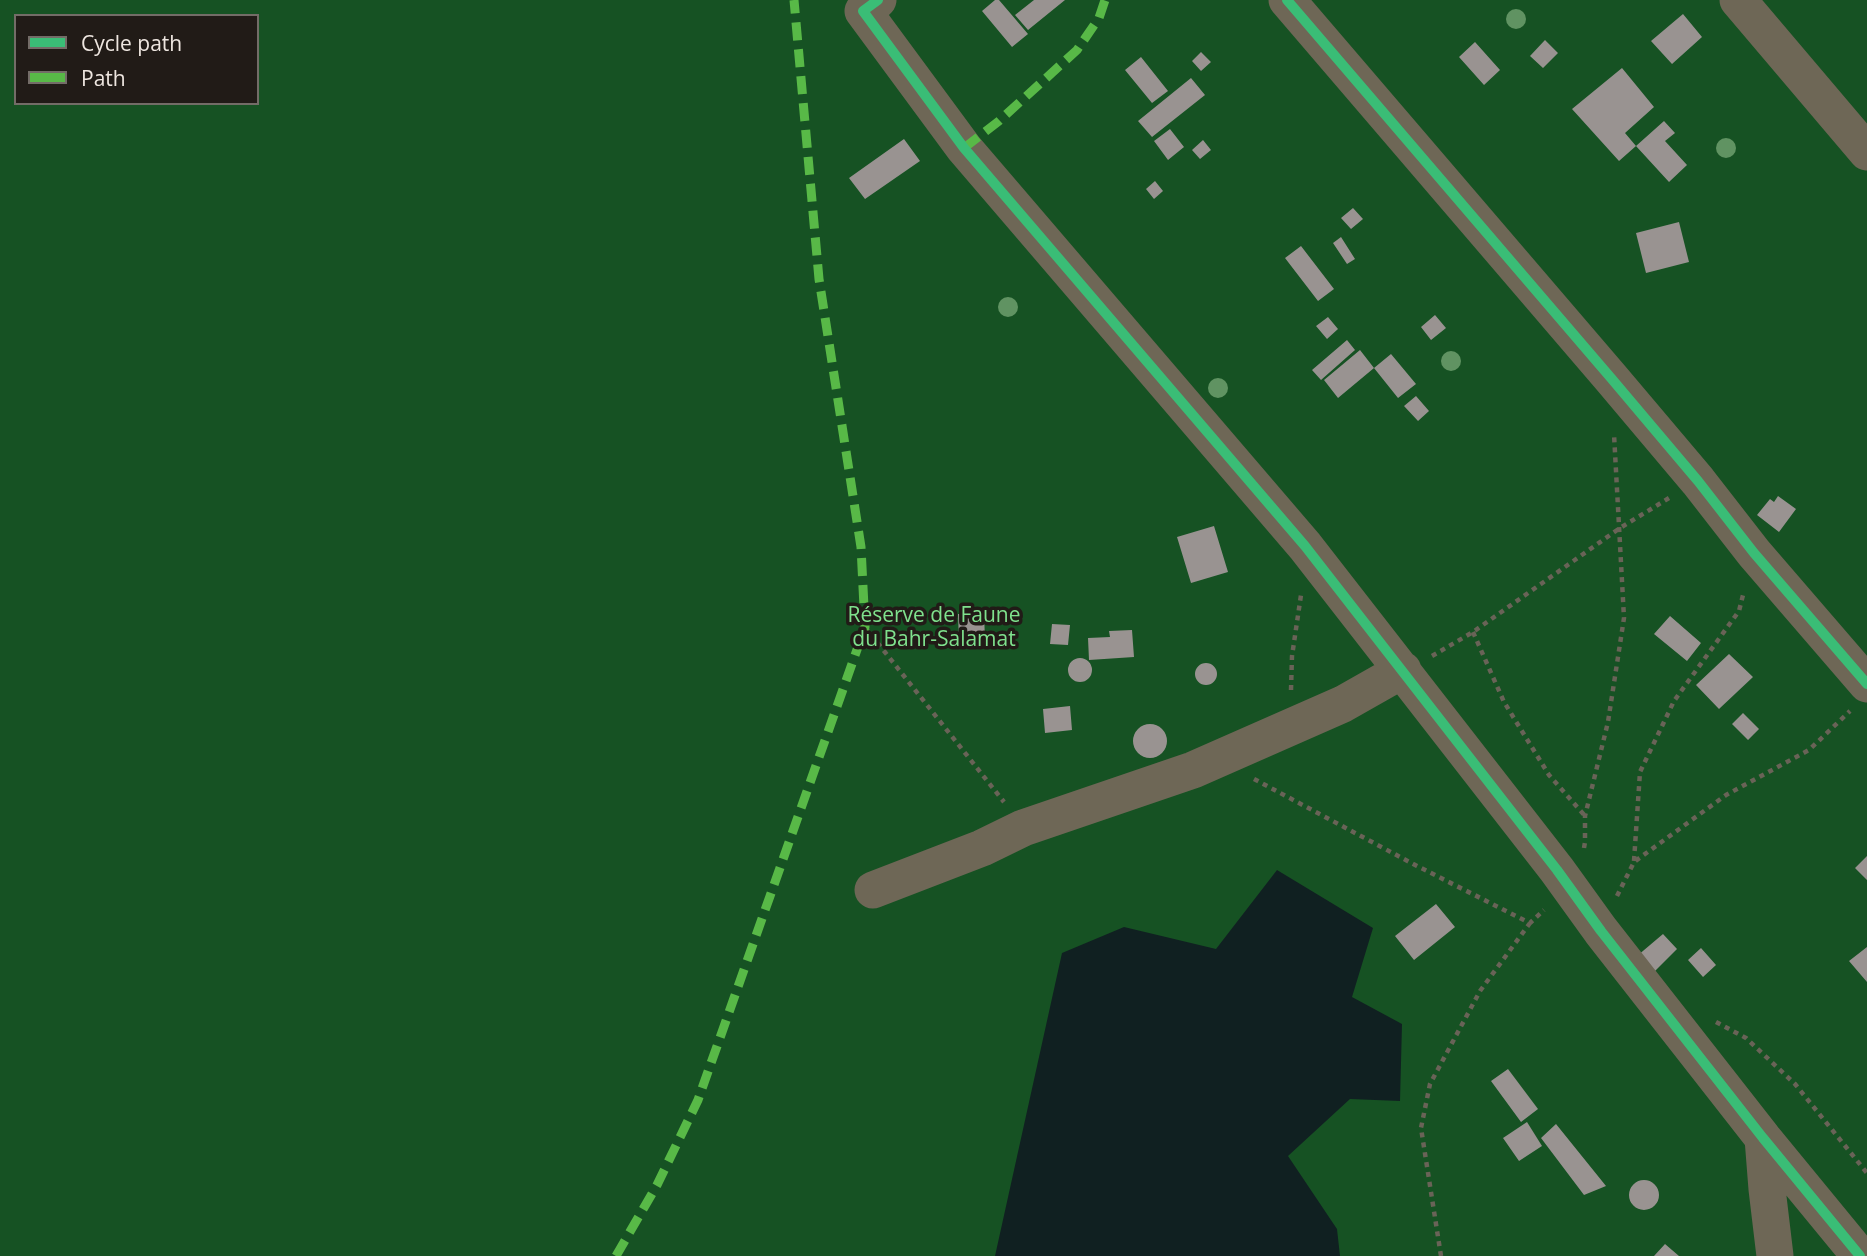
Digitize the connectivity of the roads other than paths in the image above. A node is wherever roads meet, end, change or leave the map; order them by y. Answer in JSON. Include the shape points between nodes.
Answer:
{"nodes":[{"id":1,"x":1287,"y":0,"type":"edge"},
{"id":2,"x":1738,"y":0,"type":"edge"},
{"id":3,"x":866,"y":4,"type":"edge"},
{"id":4,"x":1861,"y":136,"type":"edge"},
{"id":5,"x":1403,"y":670,"type":"junction"},
{"id":6,"x":1863,"y":682,"type":"edge"},
{"id":7,"x":873,"y":890,"type":"dead end"},
{"id":8,"x":1763,"y":1138,"type":"junction"},
{"id":9,"x":1775,"y":1256,"type":"edge"},
{"id":10,"x":1860,"y":1256,"type":"edge"}],
"edges":[{"from":1,"to":6,"type":"street","via":[[1698,481]]},
{"from":2,"to":4,"type":"street"},
{"from":3,"to":5,"type":"street","via":[[964,148],[1306,546]]},
{"from":5,"to":7,"type":"street","via":[[1343,704],[1193,770],[1024,828]]},
{"from":5,"to":8,"type":"street"},
{"from":8,"to":9,"type":"street"},
{"from":8,"to":10,"type":"street"}]}
